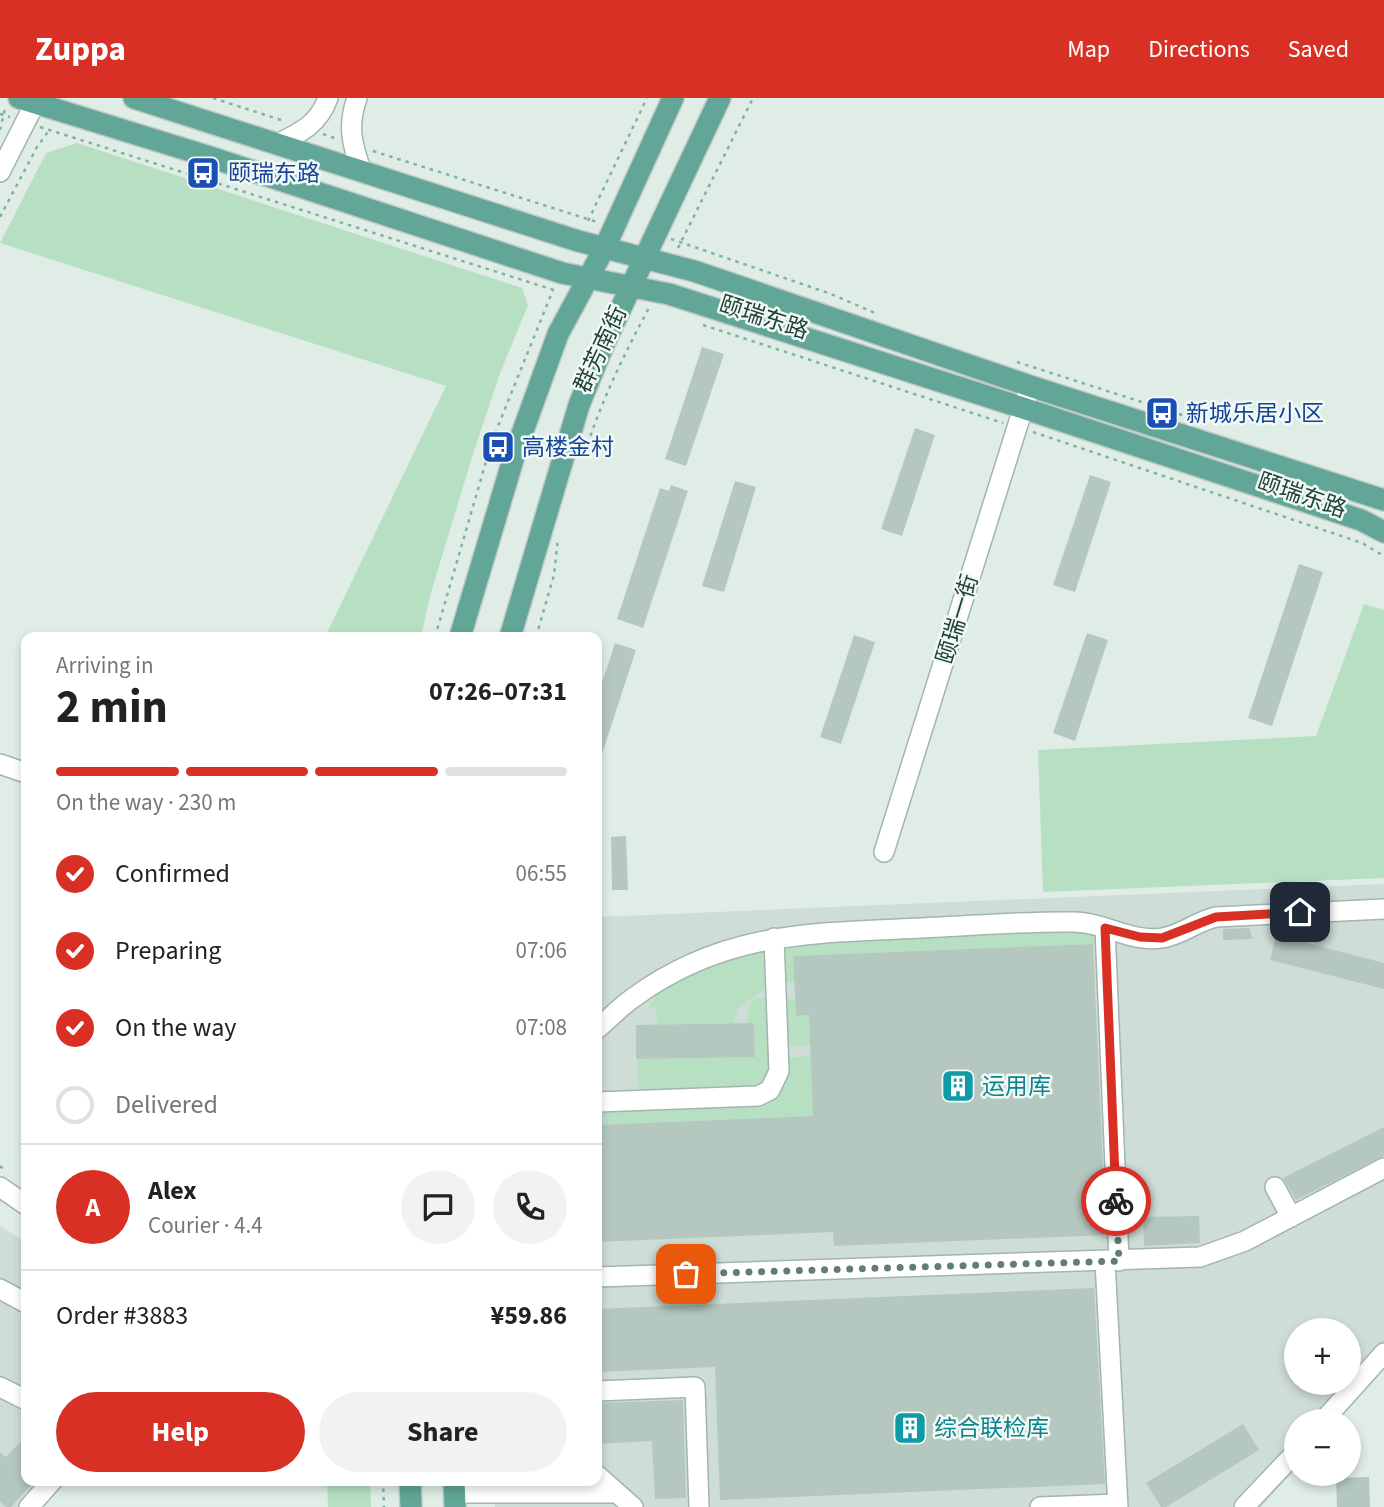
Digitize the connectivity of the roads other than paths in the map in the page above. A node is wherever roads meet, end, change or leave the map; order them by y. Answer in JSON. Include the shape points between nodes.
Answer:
{"nodes":[{"id":1,"x":134,"y":98,"type":"edge"},
{"id":2,"x":328,"y":98,"type":"edge"},
{"id":3,"x":357,"y":98,"type":"edge"},
{"id":4,"x":673,"y":98,"type":"edge"},
{"id":5,"x":720,"y":98,"type":"edge"},
{"id":6,"x":27,"y":104,"type":"edge"},
{"id":7,"x":277,"y":144,"type":"junction"},
{"id":8,"x":0,"y":172,"type":"edge"},
{"id":9,"x":362,"y":172,"type":"junction"},
{"id":10,"x":605,"y":247,"type":"junction"},
{"id":11,"x":645,"y":257,"type":"junction"},
{"id":12,"x":583,"y":286,"type":"junction"},
{"id":13,"x":631,"y":287,"type":"junction"},
{"id":14,"x":1030,"y":386,"type":"junction"},
{"id":15,"x":1020,"y":417,"type":"junction"},
{"id":16,"x":1384,"y":500,"type":"edge"},
{"id":17,"x":1384,"y":532,"type":"edge"},
{"id":18,"x":461,"y":632,"type":"edge"},
{"id":19,"x":511,"y":632,"type":"edge"},
{"id":20,"x":0,"y":764,"type":"edge"},
{"id":21,"x":21,"y":771,"type":"edge"},
{"id":22,"x":884,"y":852,"type":"dead end"},
{"id":23,"x":1384,"y":909,"type":"edge"},
{"id":24,"x":1105,"y":928,"type":"junction"},
{"id":25,"x":774,"y":938,"type":"junction"},
{"id":26,"x":602,"y":1025,"type":"edge"},
{"id":27,"x":602,"y":1102,"type":"edge"},
{"id":28,"x":1384,"y":1168,"type":"edge"},
{"id":29,"x":0,"y":1187,"type":"edge"},
{"id":30,"x":1275,"y":1187,"type":"dead end"},
{"id":31,"x":21,"y":1202,"type":"edge"},
{"id":32,"x":1291,"y":1217,"type":"junction"},
{"id":33,"x":1112,"y":1261,"type":"junction"},
{"id":34,"x":602,"y":1277,"type":"edge"},
{"id":35,"x":0,"y":1289,"type":"edge"},
{"id":36,"x":21,"y":1300,"type":"edge"},
{"id":37,"x":1384,"y":1353,"type":"edge"},
{"id":38,"x":0,"y":1387,"type":"edge"},
{"id":39,"x":602,"y":1391,"type":"edge"},
{"id":40,"x":21,"y":1398,"type":"edge"},
{"id":41,"x":1334,"y":1409,"type":"edge"},
{"id":42,"x":1284,"y":1465,"type":"edge"},
{"id":43,"x":602,"y":1480,"type":"edge"},
{"id":44,"x":48,"y":1486,"type":"edge"},
{"id":45,"x":410,"y":1486,"type":"edge"},
{"id":46,"x":615,"y":1493,"type":"junction"},
{"id":47,"x":454,"y":1494,"type":"edge"},
{"id":48,"x":1117,"y":1506,"type":"edge"},
{"id":49,"x":29,"y":1507,"type":"edge"},
{"id":50,"x":411,"y":1507,"type":"edge"},
{"id":51,"x":633,"y":1507,"type":"edge"},
{"id":52,"x":699,"y":1507,"type":"edge"},
{"id":53,"x":1040,"y":1507,"type":"edge"},
{"id":54,"x":1244,"y":1507,"type":"edge"}],
"edges":[{"from":1,"to":7,"type":"main road","name":"颐瑞东路"},
{"from":2,"to":7,"type":"street","via":[[314,123]]},
{"from":3,"to":9,"type":"street","via":[[350,117]]},
{"from":4,"to":10,"type":"main road","name":"群芳南街"},
{"from":5,"to":11,"type":"main road","name":"群芳南街"},
{"from":6,"to":8,"type":"street"},
{"from":6,"to":12,"type":"main road","name":"颐瑞东路","via":[[54,121],[210,157],[562,273]]},
{"from":7,"to":9,"type":"main road","name":"颐瑞东路"},
{"from":9,"to":10,"type":"main road","name":"颐瑞东路"},
{"from":10,"to":11,"type":"main road","name":"颐瑞东路"},
{"from":10,"to":12,"type":"main road","name":"群芳南街"},
{"from":11,"to":13,"type":"main road","name":"群芳南街"},
{"from":11,"to":14,"type":"main road","name":"颐瑞东路"},
{"from":12,"to":13,"type":"main road","name":"颐瑞东路"},
{"from":12,"to":18,"type":"main road","name":"群芳南街","via":[[558,334],[515,453]]},
{"from":13,"to":15,"type":"main road","name":"颐瑞东路","via":[[669,294]]},
{"from":13,"to":19,"type":"main road","name":"群芳南街","via":[[579,405]]},
{"from":14,"to":15,"type":"street","name":"颐瑞一街"},
{"from":14,"to":16,"type":"main road","name":"颐瑞东路"},
{"from":15,"to":17,"type":"main road","name":"颐瑞东路","via":[[1361,520]]},
{"from":15,"to":22,"type":"street","name":"颐瑞一街"},
{"from":20,"to":21,"type":"street"},
{"from":23,"to":24,"type":"street","via":[[1216,917],[1157,939]]},
{"from":24,"to":25,"type":"street","via":[[1073,922]]},
{"from":24,"to":33,"type":"street"},
{"from":25,"to":26,"type":"street","via":[[719,952],[674,972],[632,998]]},
{"from":25,"to":27,"type":"street","via":[[779,1071],[770,1090],[758,1096]]},
{"from":28,"to":32,"type":"street"},
{"from":29,"to":31,"type":"street"},
{"from":30,"to":32,"type":"street"},
{"from":32,"to":33,"type":"street","via":[[1211,1255]]},
{"from":33,"to":34,"type":"street"},
{"from":33,"to":48,"type":"street"},
{"from":35,"to":36,"type":"street"},
{"from":37,"to":41,"type":"street"},
{"from":38,"to":40,"type":"street"},
{"from":39,"to":52,"type":"street","via":[[695,1387]]},
{"from":42,"to":54,"type":"street"},
{"from":43,"to":46,"type":"street"},
{"from":44,"to":49,"type":"street"},
{"from":45,"to":50,"type":"main road"},
{"from":46,"to":47,"type":"street"},
{"from":46,"to":51,"type":"street"},
{"from":48,"to":53,"type":"street"}]}
